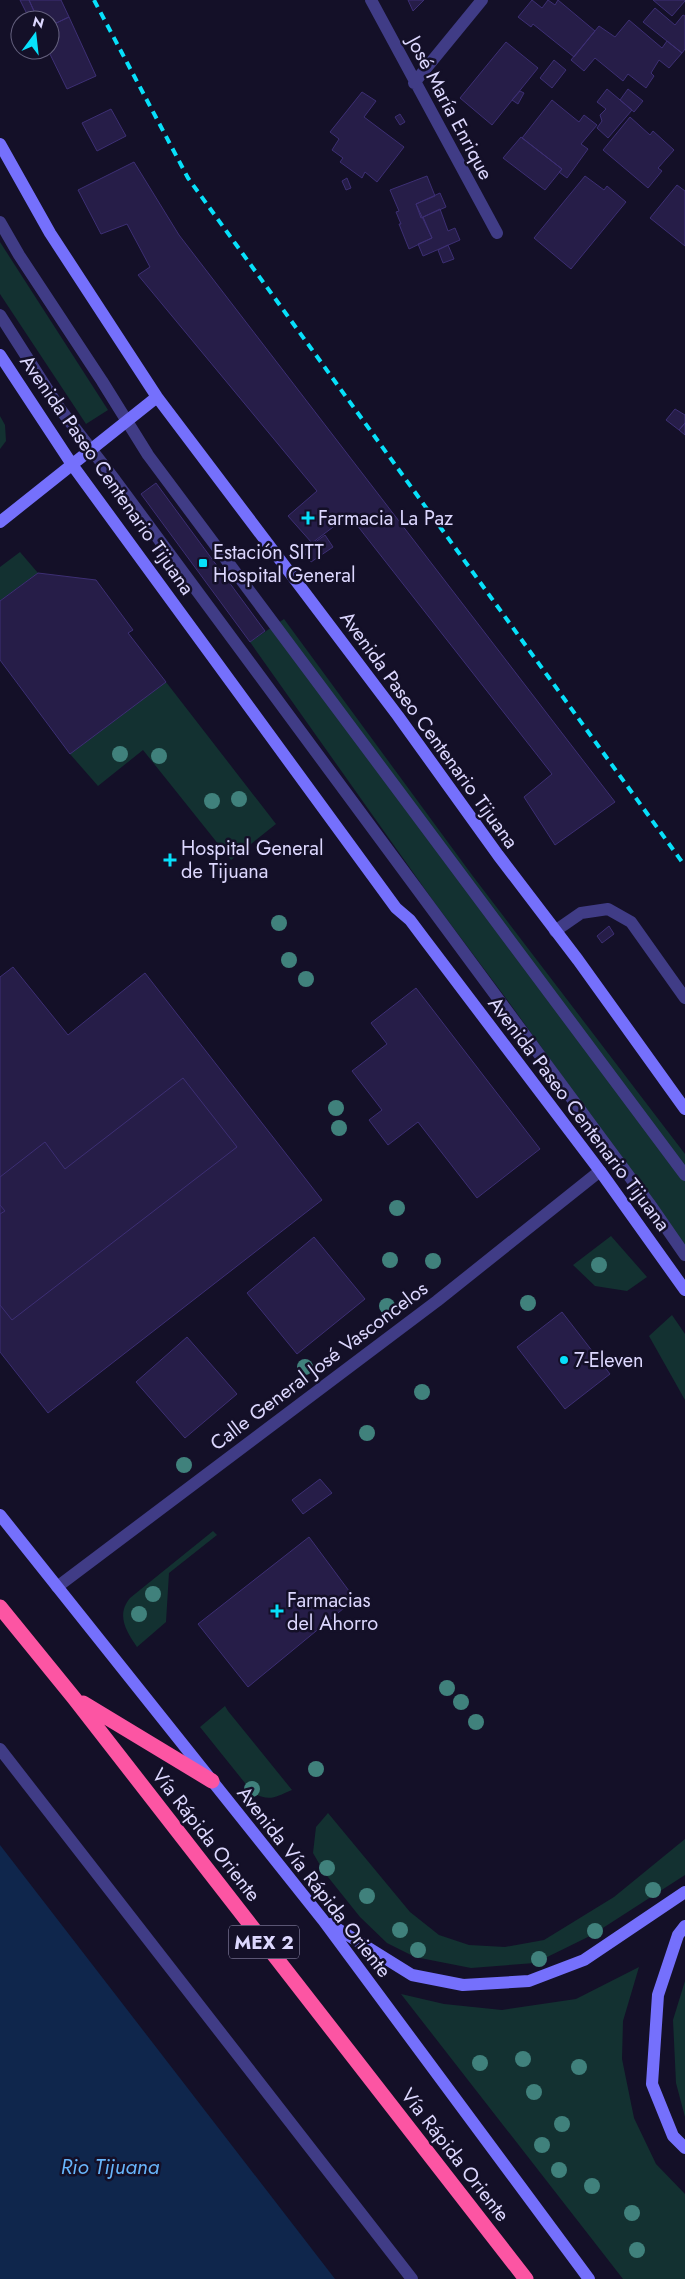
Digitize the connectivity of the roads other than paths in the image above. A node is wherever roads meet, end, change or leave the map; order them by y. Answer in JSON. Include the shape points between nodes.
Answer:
{"nodes":[{"id":1,"x":371,"y":0,"type":"edge"},
{"id":2,"x":482,"y":0,"type":"edge"},
{"id":3,"x":414,"y":83,"type":"junction"},
{"id":4,"x":0,"y":144,"type":"edge"},
{"id":5,"x":0,"y":222,"type":"edge"},
{"id":6,"x":497,"y":233,"type":"dead end"},
{"id":7,"x":0,"y":315,"type":"edge"},
{"id":8,"x":0,"y":355,"type":"edge"},
{"id":9,"x":157,"y":398,"type":"junction"},
{"id":10,"x":127,"y":422,"type":"junction"},
{"id":11,"x":91,"y":451,"type":"junction"},
{"id":12,"x":73,"y":466,"type":"junction"},
{"id":13,"x":0,"y":522,"type":"edge"},
{"id":14,"x":556,"y":931,"type":"junction"},
{"id":15,"x":685,"y":998,"type":"edge"},
{"id":16,"x":685,"y":1109,"type":"edge"},
{"id":17,"x":600,"y":1171,"type":"junction"},
{"id":18,"x":685,"y":1175,"type":"edge"},
{"id":19,"x":685,"y":1255,"type":"edge"},
{"id":20,"x":685,"y":1290,"type":"edge"},
{"id":21,"x":0,"y":1515,"type":"edge"},
{"id":22,"x":57,"y":1587,"type":"junction"},
{"id":23,"x":0,"y":1607,"type":"edge"},
{"id":24,"x":74,"y":1698,"type":"junction"},
{"id":25,"x":0,"y":1749,"type":"edge"},
{"id":26,"x":212,"y":1782,"type":"junction"},
{"id":27,"x":685,"y":1892,"type":"edge"},
{"id":28,"x":323,"y":1920,"type":"junction"},
{"id":29,"x":685,"y":1926,"type":"edge"},
{"id":30,"x":685,"y":2148,"type":"edge"},
{"id":31,"x":412,"y":2279,"type":"edge"},
{"id":32,"x":526,"y":2279,"type":"edge"},
{"id":33,"x":589,"y":2279,"type":"edge"}],
"edges":[{"from":1,"to":3,"type":"street","name":"José María Enrique"},
{"from":2,"to":3,"type":"street"},
{"from":3,"to":6,"type":"street","name":"José María Enrique"},
{"from":4,"to":9,"type":"main road","name":"Avenida Paseo Centenario Tijuana","via":[[50,233]]},
{"from":5,"to":10,"type":"street"},
{"from":7,"to":11,"type":"street"},
{"from":8,"to":12,"type":"main road","name":"Avenida Paseo Centenario Tijuana"},
{"from":9,"to":10,"type":"main road"},
{"from":9,"to":14,"type":"main road","name":"Avenida Paseo Centenario Tijuana"},
{"from":10,"to":11,"type":"main road"},
{"from":10,"to":18,"type":"street","via":[[154,463]]},
{"from":11,"to":12,"type":"main road"},
{"from":11,"to":19,"type":"street","via":[[644,1195]]},
{"from":12,"to":13,"type":"main road"},
{"from":12,"to":17,"type":"main road","name":"Avenida Paseo Centenario Tijuana","via":[[396,908],[410,920]]},
{"from":14,"to":15,"type":"street","via":[[581,913],[608,909],[632,922]]},
{"from":14,"to":16,"type":"main road","name":"Avenida Paseo Centenario Tijuana"},
{"from":17,"to":20,"type":"main road","name":"Avenida Paseo Centenario Tijuana"},
{"from":17,"to":22,"type":"street","name":"Calle General José Vasconcelos","via":[[437,1300]]},
{"from":21,"to":22,"type":"main road","name":"Avenida Vía Rápida Oriente"},
{"from":22,"to":26,"type":"main road","name":"Avenida Vía Rápida Oriente"},
{"from":23,"to":24,"type":"highway","name":"Vía Rápida Oriente","number":"MEX 2"},
{"from":24,"to":26,"type":"highway"},
{"from":24,"to":32,"type":"highway","name":"Vía Rápida Oriente","number":"MEX 2"},
{"from":25,"to":31,"type":"street"},
{"from":26,"to":28,"type":"main road","name":"Avenida Vía Rápida Oriente"},
{"from":27,"to":28,"type":"main road","via":[[584,1960],[529,1981],[463,1985],[412,1975]]},
{"from":28,"to":33,"type":"main road","name":"Avenida Vía Rápida Oriente"},
{"from":29,"to":30,"type":"main road","via":[[678,1935],[658,1995],[652,2084],[673,2136]]}]}
